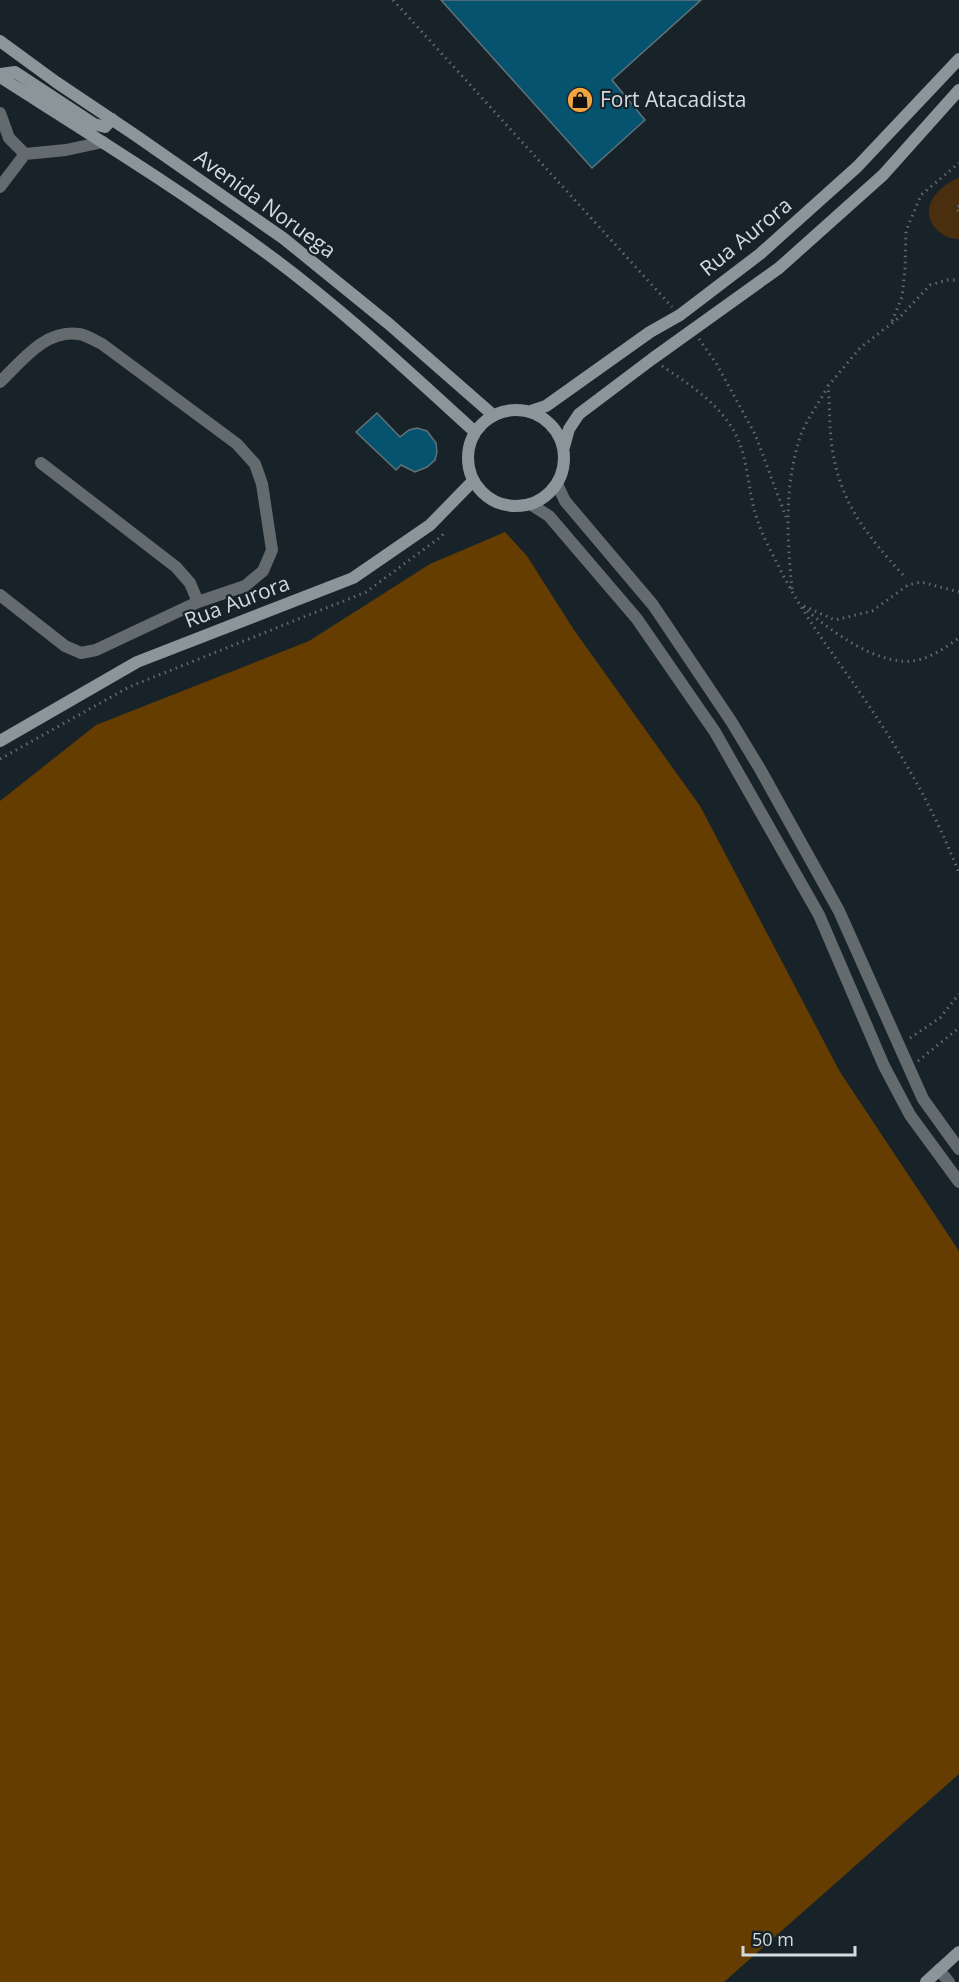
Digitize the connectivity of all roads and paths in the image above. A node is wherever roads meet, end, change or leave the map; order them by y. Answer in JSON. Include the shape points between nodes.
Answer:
{"nodes":[{"id":1,"x":393,"y":0,"type":"edge"},
{"id":2,"x":0,"y":41,"type":"edge"},
{"id":3,"x":959,"y":59,"type":"edge"},
{"id":4,"x":0,"y":76,"type":"edge"},
{"id":5,"x":959,"y":90,"type":"edge"},
{"id":6,"x":0,"y":112,"type":"edge"},
{"id":7,"x":112,"y":119,"type":"junction"},
{"id":8,"x":103,"y":142,"type":"junction"},
{"id":9,"x":25,"y":154,"type":"junction"},
{"id":10,"x":959,"y":163,"type":"edge"},
{"id":11,"x":0,"y":187,"type":"edge"},
{"id":12,"x":176,"y":190,"type":"junction"},
{"id":13,"x":959,"y":206,"type":"edge"},
{"id":14,"x":959,"y":212,"type":"edge"},
{"id":15,"x":270,"y":229,"type":"junction"},
{"id":16,"x":959,"y":280,"type":"edge"},
{"id":17,"x":680,"y":315,"type":"junction"},
{"id":18,"x":892,"y":322,"type":"junction"},
{"id":19,"x":692,"y":330,"type":"junction"},
{"id":20,"x":652,"y":359,"type":"junction"},
{"id":21,"x":0,"y":382,"type":"edge"},
{"id":22,"x":828,"y":386,"type":"junction"},
{"id":23,"x":531,"y":411,"type":"junction"},
{"id":24,"x":493,"y":415,"type":"junction"},
{"id":25,"x":475,"y":432,"type":"junction"},
{"id":26,"x":564,"y":447,"type":"junction"},
{"id":27,"x":41,"y":463,"type":"dead end"},
{"id":28,"x":473,"y":481,"type":"junction"},
{"id":29,"x":557,"y":484,"type":"junction"},
{"id":30,"x":530,"y":504,"type":"junction"},
{"id":31,"x":786,"y":517,"type":"junction"},
{"id":32,"x":446,"y":527,"type":"dead end"},
{"id":33,"x":903,"y":575,"type":"dead end"},
{"id":34,"x":792,"y":590,"type":"junction"},
{"id":35,"x":959,"y":592,"type":"edge"},
{"id":36,"x":0,"y":595,"type":"edge"},
{"id":37,"x":198,"y":602,"type":"junction"},
{"id":38,"x":800,"y":604,"type":"junction"},
{"id":39,"x":959,"y":638,"type":"edge"},
{"id":40,"x":0,"y":741,"type":"edge"},
{"id":41,"x":0,"y":759,"type":"edge"},
{"id":42,"x":959,"y":873,"type":"edge"},
{"id":43,"x":959,"y":994,"type":"edge"},
{"id":44,"x":959,"y":1028,"type":"edge"},
{"id":45,"x":898,"y":1046,"type":"junction"},
{"id":46,"x":908,"y":1067,"type":"junction"},
{"id":47,"x":959,"y":1149,"type":"edge"},
{"id":48,"x":959,"y":1182,"type":"edge"},
{"id":49,"x":959,"y":1952,"type":"edge"},
{"id":50,"x":939,"y":1970,"type":"junction"},
{"id":51,"x":926,"y":1982,"type":"edge"},
{"id":52,"x":949,"y":1982,"type":"edge"}],
"edges":[{"from":1,"to":17,"type":"path"},
{"from":2,"to":7,"type":"street","name":"Avenida Noruega"},
{"from":3,"to":17,"type":"street","name":"Rua Aurora","via":[[857,168],[760,254]]},
{"from":4,"to":7,"type":"street","via":[[15,72],[94,124],[105,127]]},
{"from":4,"to":8,"type":"street","name":"Avenida Noruega"},
{"from":5,"to":19,"type":"street","name":"Rua Aurora","via":[[882,175],[779,268]]},
{"from":6,"to":9,"type":"street","via":[[9,138]]},
{"from":7,"to":15,"type":"street","name":"Avenida Noruega"},
{"from":8,"to":9,"type":"street"},
{"from":8,"to":12,"type":"street","name":"Avenida Noruega"},
{"from":9,"to":11,"type":"street"},
{"from":10,"to":18,"type":"path","via":[[921,195],[906,231],[902,297]]},
{"from":12,"to":15,"type":"street","via":[[193,195],[253,238],[262,241]]},
{"from":12,"to":25,"type":"street","name":"Avenida Noruega","via":[[270,256],[375,341]]},
{"from":13,"to":14,"type":"path"},
{"from":15,"to":24,"type":"street","name":"Avenida Noruega","via":[[389,324]]},
{"from":16,"to":18,"type":"path","via":[[930,285]]},
{"from":17,"to":23,"type":"street","name":"Rua Aurora","via":[[546,406]]},
{"from":18,"to":22,"type":"path","via":[[860,348]]},
{"from":19,"to":20,"type":"street","name":"Rua Aurora"},
{"from":19,"to":31,"type":"path","via":[[716,363],[755,434]]},
{"from":20,"to":26,"type":"street","name":"Rua Aurora","via":[[577,416]]},
{"from":20,"to":34,"type":"path","via":[[696,389],[730,423],[749,476],[757,521]]},
{"from":21,"to":37,"type":"street","via":[[42,342],[57,334],[81,334],[102,344],[228,438],[255,464],[272,550],[263,571],[245,586]]},
{"from":22,"to":31,"type":"path","via":[[801,435]]},
{"from":22,"to":33,"type":"path","via":[[838,476],[856,517]]},
{"from":23,"to":24,"type":"street","via":[[518,409]]},
{"from":23,"to":26,"type":"street","via":[[552,425]]},
{"from":24,"to":25,"type":"street"},
{"from":25,"to":28,"type":"street","via":[[468,456]]},
{"from":26,"to":29,"type":"street","via":[[563,472]]},
{"from":27,"to":37,"type":"street","via":[[176,567],[190,583]]},
{"from":28,"to":30,"type":"street","via":[[480,491],[502,505]]},
{"from":28,"to":40,"type":"street","name":"Rua Aurora","via":[[430,525],[353,578],[137,662]]},
{"from":29,"to":30,"type":"street"},
{"from":29,"to":45,"type":"street","via":[[565,501],[653,604],[731,721],[839,911]]},
{"from":30,"to":48,"type":"street","via":[[549,516],[637,619],[715,732],[819,915],[884,1066],[910,1115]]},
{"from":31,"to":34,"type":"path"},
{"from":32,"to":41,"type":"path","via":[[442,536],[366,592],[129,687]]},
{"from":34,"to":38,"type":"path"},
{"from":35,"to":38,"type":"path","via":[[921,582],[908,585],[872,611],[835,620]]},
{"from":36,"to":37,"type":"street","via":[[65,646],[81,653],[96,650]]},
{"from":38,"to":39,"type":"path","via":[[824,626],[894,660],[916,661],[934,655]]},
{"from":38,"to":42,"type":"path","via":[[927,799]]},
{"from":43,"to":45,"type":"path","via":[[940,1018]]},
{"from":44,"to":46,"type":"path"},
{"from":45,"to":46,"type":"street"},
{"from":46,"to":47,"type":"street","via":[[923,1099]]},
{"from":49,"to":50,"type":"street"},
{"from":50,"to":51,"type":"street"},
{"from":50,"to":52,"type":"street"}]}
